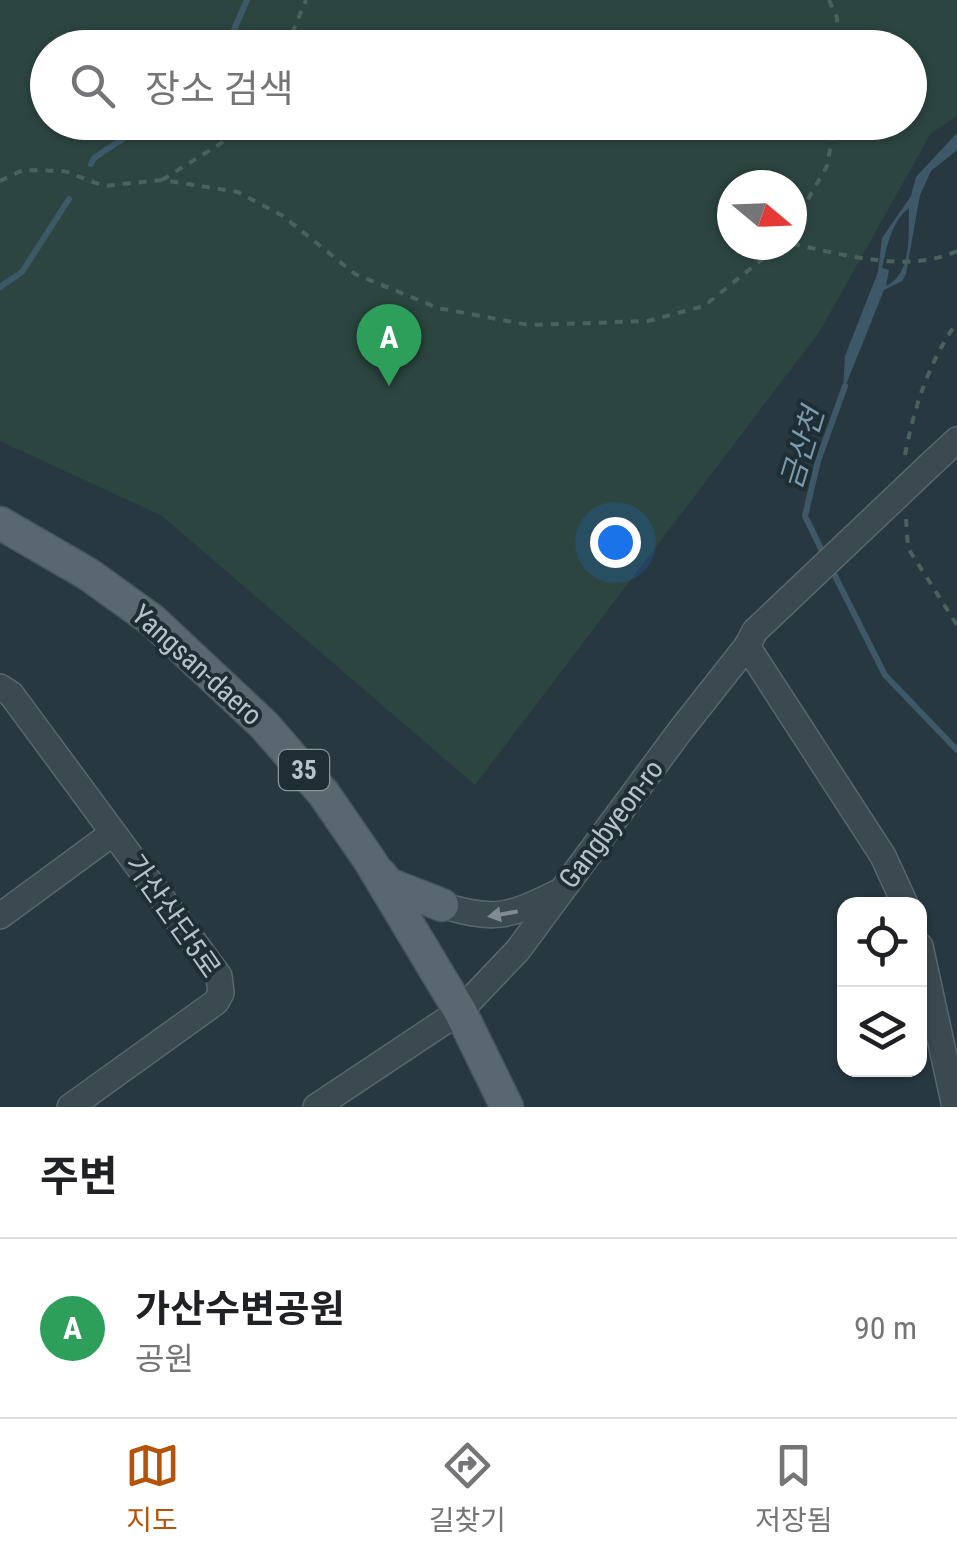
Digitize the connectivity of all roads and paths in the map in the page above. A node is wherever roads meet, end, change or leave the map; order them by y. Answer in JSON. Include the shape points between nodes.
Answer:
{"nodes":[{"id":1,"x":306,"y":0,"type":"edge"},
{"id":2,"x":828,"y":0,"type":"edge"},
{"id":3,"x":294,"y":30,"type":"edge"},
{"id":4,"x":837,"y":30,"type":"edge"},
{"id":5,"x":224,"y":140,"type":"edge"},
{"id":6,"x":832,"y":140,"type":"edge"},
{"id":7,"x":162,"y":180,"type":"junction"},
{"id":8,"x":0,"y":181,"type":"edge"},
{"id":9,"x":807,"y":201,"type":"edge"},
{"id":10,"x":807,"y":247,"type":"edge"},
{"id":11,"x":957,"y":251,"type":"edge"},
{"id":12,"x":761,"y":260,"type":"edge"},
{"id":13,"x":957,"y":440,"type":"edge"},
{"id":14,"x":0,"y":523,"type":"edge"},
{"id":15,"x":751,"y":638,"type":"junction"},
{"id":16,"x":0,"y":687,"type":"edge"},
{"id":17,"x":114,"y":832,"type":"junction"},
{"id":18,"x":370,"y":861,"type":"junction"},
{"id":19,"x":562,"y":891,"type":"junction"},
{"id":20,"x":903,"y":897,"type":"edge"},
{"id":21,"x":442,"y":905,"type":"joint"},
{"id":22,"x":0,"y":916,"type":"edge"},
{"id":23,"x":927,"y":978,"type":"edge"},
{"id":24,"x":460,"y":1011,"type":"junction"},
{"id":25,"x":70,"y":1107,"type":"edge"},
{"id":26,"x":316,"y":1107,"type":"edge"},
{"id":27,"x":507,"y":1107,"type":"edge"},
{"id":28,"x":955,"y":1107,"type":"edge"}],
"edges":[{"from":1,"to":3,"type":"path"},
{"from":2,"to":4,"type":"path"},
{"from":5,"to":7,"type":"path"},
{"from":6,"to":9,"type":"path","via":[[827,166]]},
{"from":7,"to":8,"type":"path","via":[[104,186],[64,171],[23,170]]},
{"from":7,"to":12,"type":"path","via":[[238,192],[283,216],[356,274],[438,308],[529,325],[648,321],[704,306]]},
{"from":10,"to":11,"type":"path","via":[[928,261]]},
{"from":13,"to":15,"type":"street","name":"Gangbyeon-ro","bridge":true},
{"from":14,"to":18,"type":"main road","name":"Yangsan-daero","number":"35","via":[[152,620],[264,724]]},
{"from":15,"to":19,"type":"street","name":"Gangbyeon-ro"},
{"from":15,"to":20,"type":"street"},
{"from":16,"to":17,"type":"street","name":"가산산단5로"},
{"from":17,"to":22,"type":"street","name":"가산산단5로"},
{"from":17,"to":25,"type":"street","name":"가산산단5로","via":[[220,976],[221,993]]},
{"from":18,"to":21,"type":"main road","via":[[388,884]]},
{"from":18,"to":24,"type":"main road","name":"Yangsan-daero","number":"35"},
{"from":19,"to":21,"type":"street","one_way":true,"via":[[516,913],[485,918]]},
{"from":19,"to":24,"type":"street","name":"Gangbyeon-ro"},
{"from":23,"to":28,"type":"street"},
{"from":24,"to":26,"type":"street","name":"Gangbyeon-ro"},
{"from":24,"to":27,"type":"main road","name":"Yangsan-daero","number":"35"}]}
